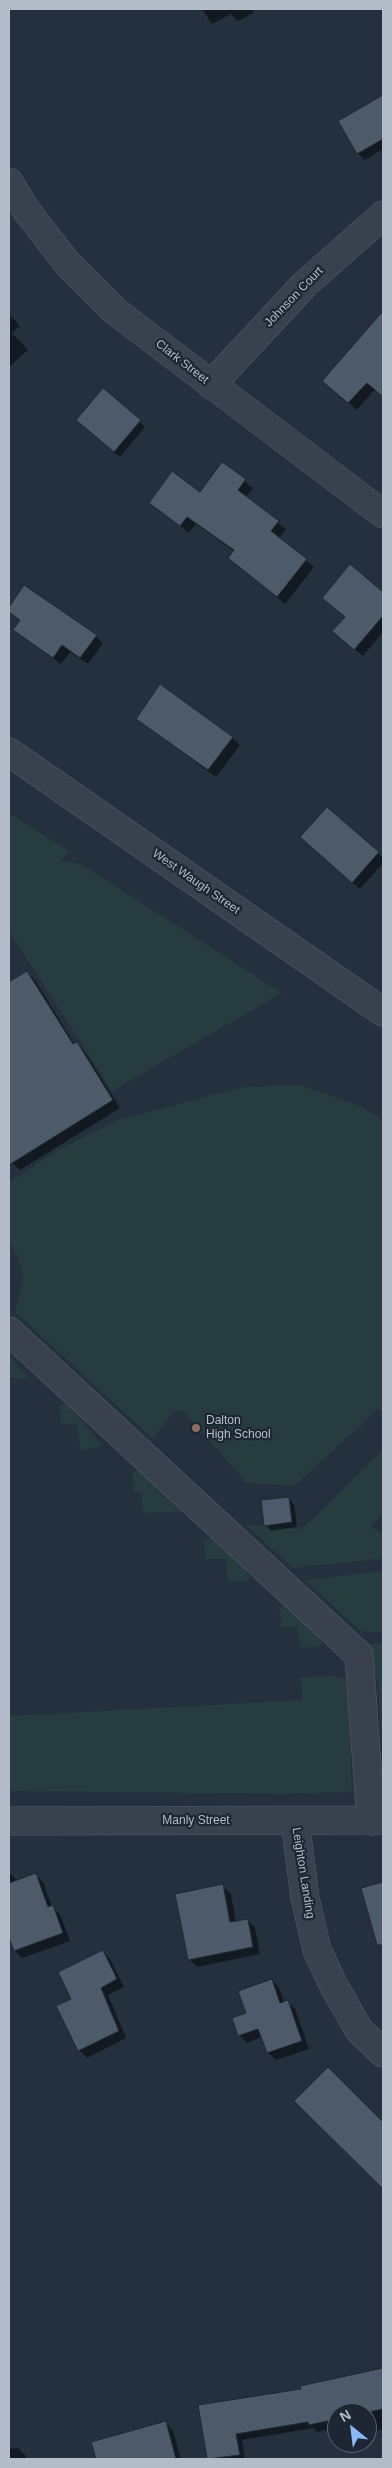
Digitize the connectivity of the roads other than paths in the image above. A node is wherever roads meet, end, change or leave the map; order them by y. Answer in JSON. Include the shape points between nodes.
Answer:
{"nodes":[{"id":1,"x":9,"y":182,"type":"edge"},
{"id":2,"x":383,"y":215,"type":"edge"},
{"id":3,"x":211,"y":385,"type":"junction"},
{"id":4,"x":383,"y":514,"type":"edge"},
{"id":5,"x":9,"y":752,"type":"edge"},
{"id":6,"x":383,"y":1012,"type":"edge"},
{"id":7,"x":9,"y":1331,"type":"edge"},
{"id":8,"x":9,"y":1821,"type":"edge"},
{"id":9,"x":295,"y":1821,"type":"junction"},
{"id":10,"x":377,"y":1821,"type":"edge"},
{"id":11,"x":383,"y":2053,"type":"edge"}],
"edges":[{"from":1,"to":3,"type":"street","name":"Clark Street","via":[[26,210],[67,262],[116,311]]},
{"from":2,"to":3,"type":"street","name":"Johnson Court","via":[[305,284]]},
{"from":3,"to":4,"type":"street","name":"Clark Street"},
{"from":5,"to":6,"type":"street","name":"West Waugh Street"},
{"from":7,"to":10,"type":"street","via":[[359,1655]]},
{"from":8,"to":9,"type":"street","name":"Manly Street"},
{"from":9,"to":10,"type":"street","name":"Manly Street"},
{"from":9,"to":11,"type":"street","name":"Leighton Landing","via":[[305,1898],[317,1950],[359,2030]]}]}
